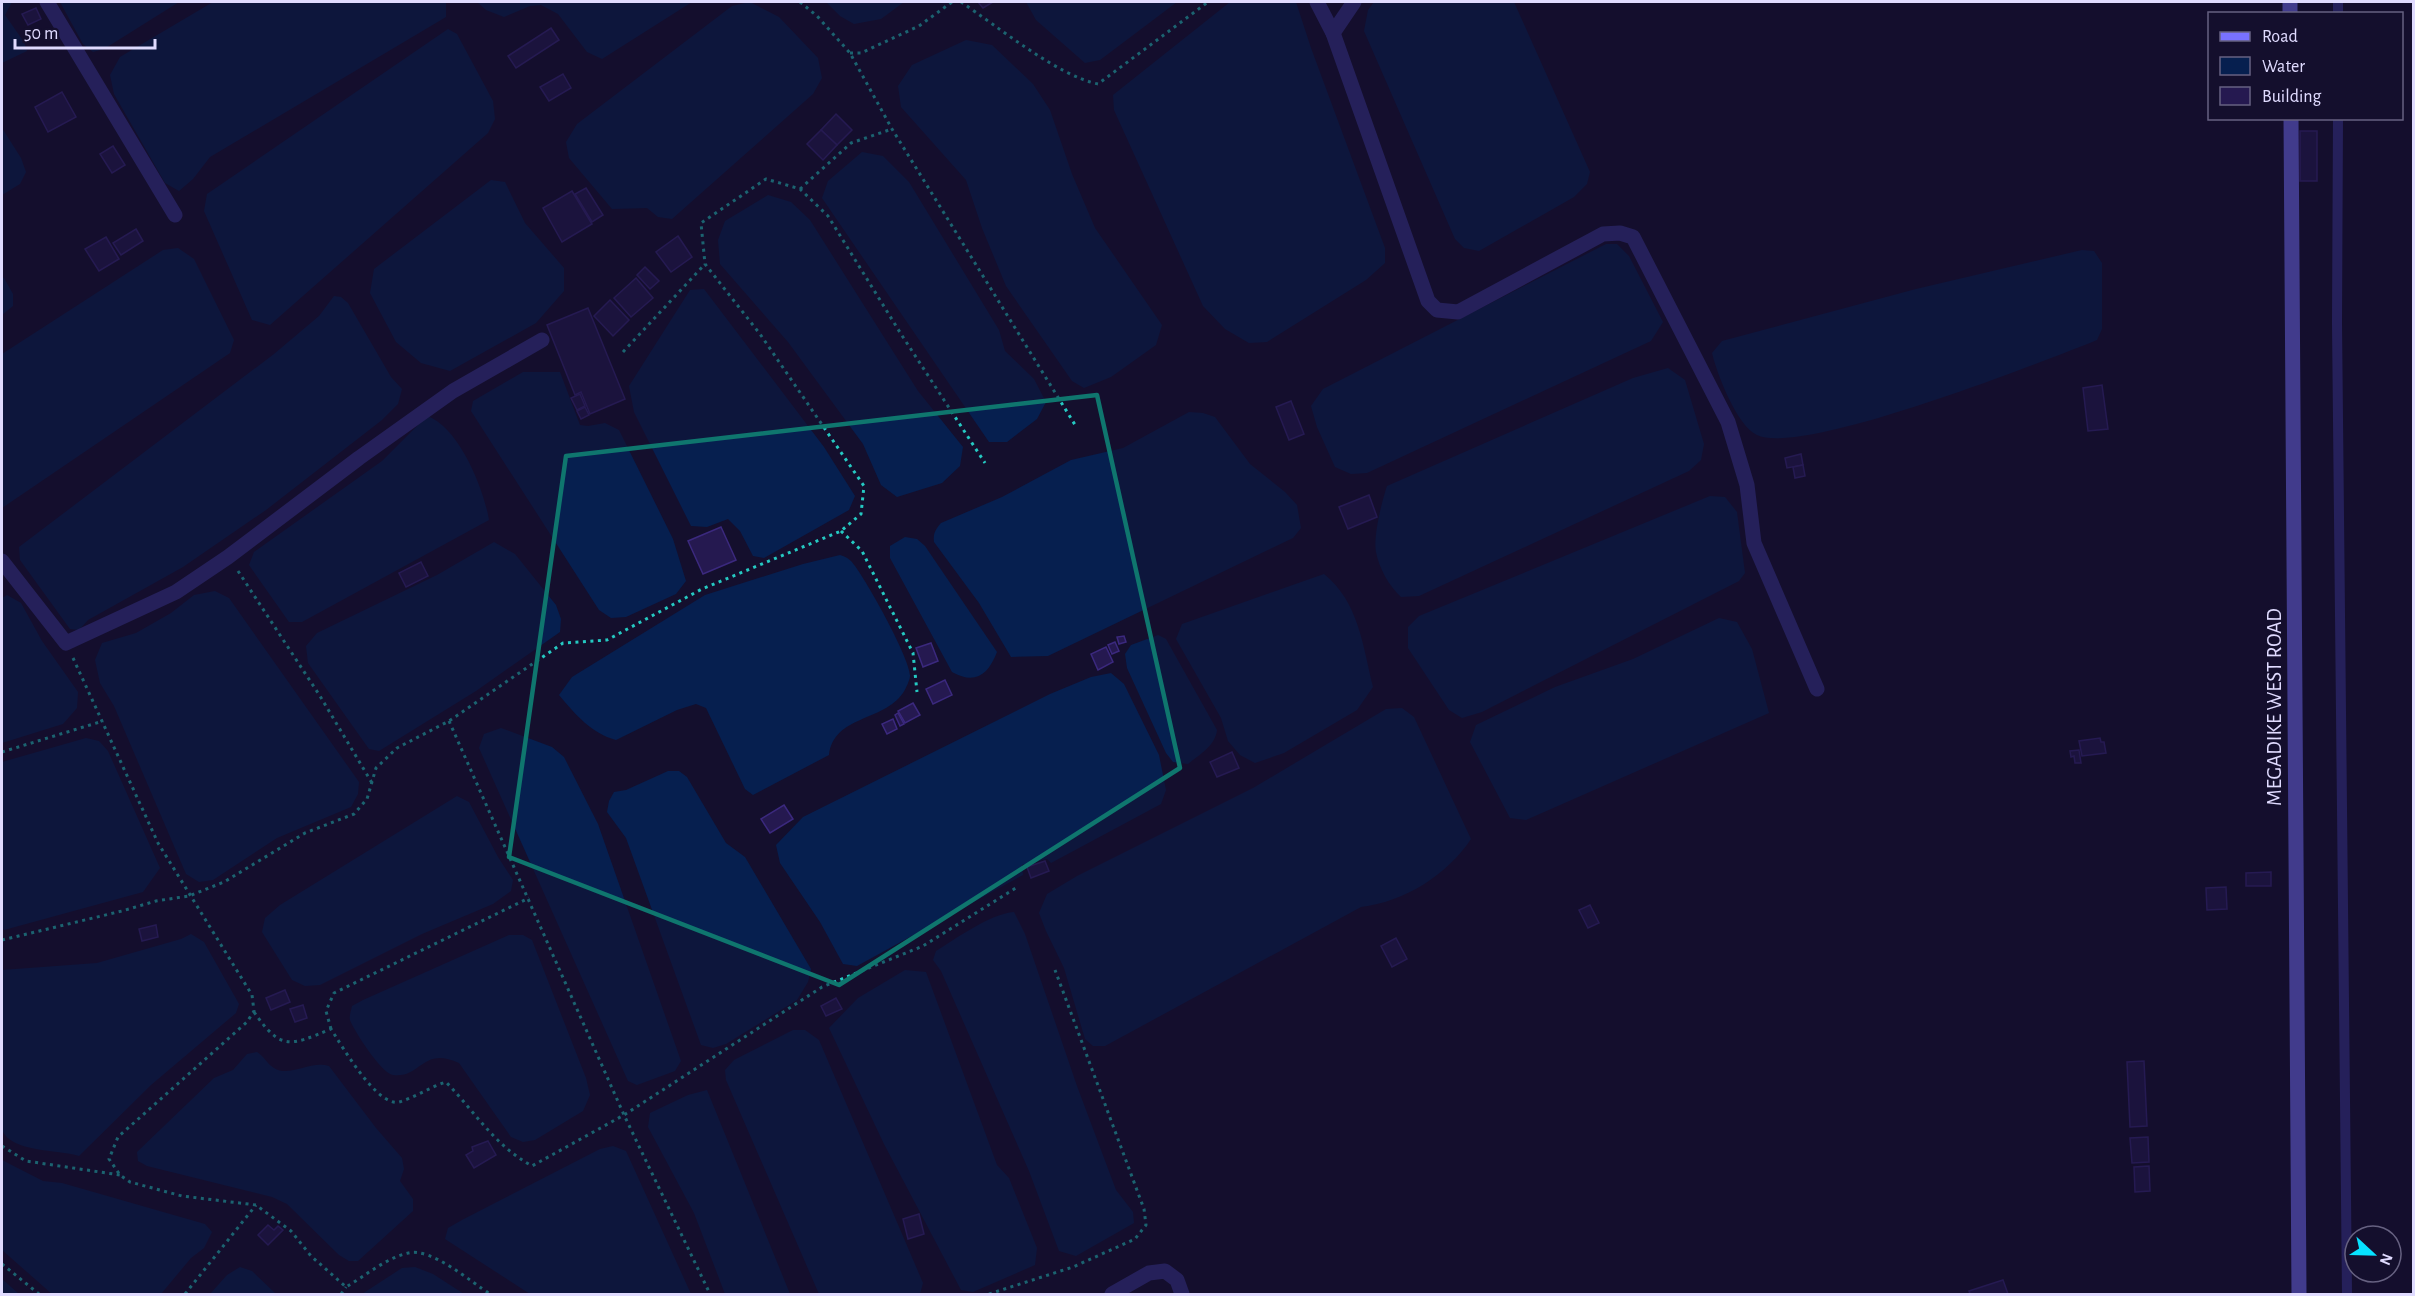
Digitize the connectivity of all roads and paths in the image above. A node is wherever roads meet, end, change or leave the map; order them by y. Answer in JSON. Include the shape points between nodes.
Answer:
{"nodes":[{"id":1,"x":47,"y":2,"type":"edge"},
{"id":2,"x":800,"y":2,"type":"edge"},
{"id":3,"x":952,"y":2,"type":"edge"},
{"id":4,"x":961,"y":2,"type":"edge"},
{"id":5,"x":1208,"y":2,"type":"edge"},
{"id":6,"x":1317,"y":2,"type":"edge"},
{"id":7,"x":1354,"y":2,"type":"edge"},
{"id":8,"x":1333,"y":33,"type":"junction"},
{"id":9,"x":850,"y":53,"type":"junction"},
{"id":10,"x":2291,"y":120,"type":"edge"},
{"id":11,"x":2338,"y":120,"type":"edge"},
{"id":12,"x":892,"y":129,"type":"junction"},
{"id":13,"x":800,"y":189,"type":"junction"},
{"id":14,"x":175,"y":215,"type":"dead end"},
{"id":15,"x":705,"y":264,"type":"junction"},
{"id":16,"x":542,"y":340,"type":"dead end"},
{"id":17,"x":623,"y":352,"type":"dead end"},
{"id":18,"x":1077,"y":428,"type":"dead end"},
{"id":19,"x":985,"y":463,"type":"dead end"},
{"id":20,"x":841,"y":531,"type":"junction"},
{"id":21,"x":228,"y":557,"type":"junction"},
{"id":22,"x":2,"y":561,"type":"edge"},
{"id":23,"x":66,"y":643,"type":"junction"},
{"id":24,"x":1817,"y":689,"type":"dead end"},
{"id":25,"x":917,"y":692,"type":"dead end"},
{"id":26,"x":103,"y":721,"type":"junction"},
{"id":27,"x":449,"y":721,"type":"junction"},
{"id":28,"x":2,"y":752,"type":"edge"},
{"id":29,"x":372,"y":783,"type":"junction"},
{"id":30,"x":1019,"y":886,"type":"dead end"},
{"id":31,"x":189,"y":896,"type":"junction"},
{"id":32,"x":529,"y":898,"type":"junction"},
{"id":33,"x":2,"y":940,"type":"edge"},
{"id":34,"x":1054,"y":970,"type":"dead end"},
{"id":35,"x":254,"y":1011,"type":"junction"},
{"id":36,"x":331,"y":1029,"type":"junction"},
{"id":37,"x":624,"y":1115,"type":"junction"},
{"id":38,"x":2,"y":1146,"type":"edge"},
{"id":39,"x":120,"y":1175,"type":"junction"},
{"id":40,"x":256,"y":1205,"type":"junction"},
{"id":41,"x":2,"y":1264,"type":"edge"},
{"id":42,"x":346,"y":1287,"type":"junction"},
{"id":43,"x":39,"y":1294,"type":"edge"},
{"id":44,"x":185,"y":1294,"type":"edge"},
{"id":45,"x":341,"y":1294,"type":"edge"},
{"id":46,"x":490,"y":1294,"type":"edge"},
{"id":47,"x":710,"y":1294,"type":"edge"},
{"id":48,"x":989,"y":1294,"type":"edge"},
{"id":49,"x":1112,"y":1294,"type":"edge"},
{"id":50,"x":1182,"y":1294,"type":"edge"},
{"id":51,"x":2299,"y":1294,"type":"edge"},
{"id":52,"x":2347,"y":1294,"type":"edge"}],
"edges":[{"from":1,"to":14,"type":"street"},
{"from":2,"to":9,"type":"path"},
{"from":3,"to":9,"type":"path","via":[[919,26],[861,53]]},
{"from":4,"to":5,"type":"path","via":[[1073,76],[1098,84]]},
{"from":6,"to":8,"type":"street"},
{"from":7,"to":8,"type":"street"},
{"from":8,"to":24,"type":"street","via":[[1428,301],[1437,310],[1458,312],[1603,234],[1620,232],[1633,237],[1728,422],[1747,485],[1754,543]]},
{"from":9,"to":12,"type":"path"},
{"from":10,"to":51,"type":"street","name":"MEGADIKE WEST ROAD"},
{"from":11,"to":52,"type":"lane"},
{"from":12,"to":13,"type":"path","via":[[851,143]]},
{"from":12,"to":18,"type":"path"},
{"from":13,"to":15,"type":"path","via":[[766,179],[701,223]]},
{"from":13,"to":19,"type":"path","via":[[828,216]]},
{"from":15,"to":17,"type":"path"},
{"from":15,"to":20,"type":"path","via":[[760,334],[864,486],[861,514]]},
{"from":16,"to":21,"type":"street","via":[[453,391]]},
{"from":20,"to":25,"type":"path","via":[[862,551],[912,653]]},
{"from":20,"to":27,"type":"path","via":[[702,589],[607,640],[563,644]]},
{"from":21,"to":23,"type":"street","via":[[176,592]]},
{"from":21,"to":29,"type":"path"},
{"from":22,"to":23,"type":"street"},
{"from":23,"to":26,"type":"path"},
{"from":26,"to":28,"type":"path"},
{"from":26,"to":31,"type":"path","via":[[158,843]]},
{"from":27,"to":29,"type":"path","via":[[397,748],[376,768]]},
{"from":27,"to":32,"type":"path"},
{"from":29,"to":31,"type":"path","via":[[367,799],[354,814],[305,833],[224,882]]},
{"from":30,"to":37,"type":"path","via":[[923,946],[822,987]]},
{"from":31,"to":33,"type":"path"},
{"from":31,"to":35,"type":"path","via":[[252,995]]},
{"from":32,"to":36,"type":"path","via":[[334,993],[326,1011]]},
{"from":32,"to":37,"type":"path"},
{"from":34,"to":48,"type":"path","via":[[1144,1209],[1146,1225],[1135,1239],[1073,1267]]},
{"from":35,"to":36,"type":"path","via":[[268,1032],[286,1042],[301,1042]]},
{"from":35,"to":39,"type":"path","via":[[247,1022],[118,1137],[109,1159]]},
{"from":36,"to":37,"type":"path","via":[[384,1100],[397,1103],[446,1082],[484,1129],[532,1166]]},
{"from":37,"to":47,"type":"path"},
{"from":38,"to":39,"type":"path","via":[[26,1161]]},
{"from":39,"to":40,"type":"path","via":[[130,1182],[182,1196]]},
{"from":40,"to":42,"type":"path","via":[[291,1231],[310,1256]]},
{"from":40,"to":44,"type":"path"},
{"from":41,"to":43,"type":"path"},
{"from":42,"to":45,"type":"path"},
{"from":42,"to":46,"type":"path","via":[[408,1252],[424,1252]]},
{"from":49,"to":50,"type":"street","via":[[1149,1273],[1166,1271],[1178,1280]]}]}
